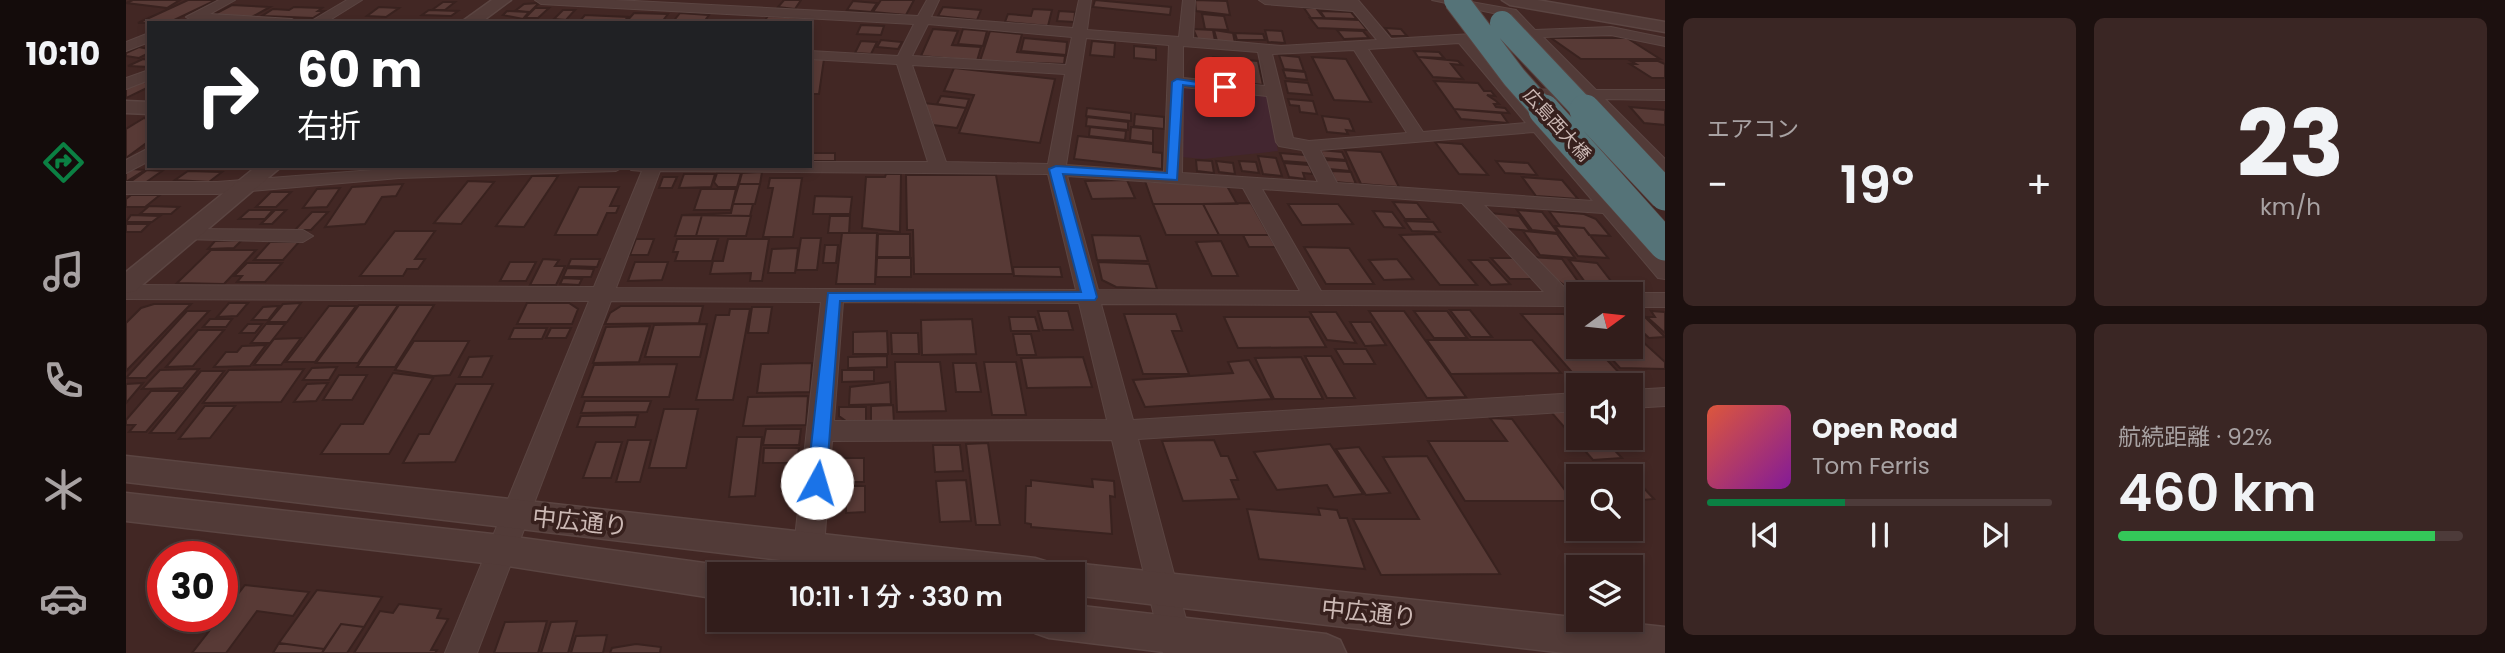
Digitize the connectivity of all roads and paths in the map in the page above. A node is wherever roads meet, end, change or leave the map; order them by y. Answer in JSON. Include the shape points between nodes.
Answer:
{"nodes":[{"id":1,"x":229,"y":0,"type":"edge"},
{"id":2,"x":356,"y":0,"type":"edge"},
{"id":3,"x":503,"y":0,"type":"edge"},
{"id":4,"x":541,"y":0,"type":"edge"},
{"id":5,"x":845,"y":0,"type":"edge"},
{"id":6,"x":933,"y":0,"type":"edge"},
{"id":7,"x":1085,"y":0,"type":"edge"},
{"id":8,"x":1189,"y":0,"type":"edge"},
{"id":9,"x":1265,"y":0,"type":"edge"},
{"id":10,"x":1438,"y":0,"type":"edge"},
{"id":11,"x":1456,"y":0,"type":"edge"},
{"id":12,"x":1483,"y":0,"type":"edge"},
{"id":13,"x":1510,"y":0,"type":"edge"},
{"id":14,"x":624,"y":2,"type":"edge"},
{"id":15,"x":1353,"y":3,"type":"edge"},
{"id":16,"x":730,"y":4,"type":"edge"},
{"id":17,"x":836,"y":15,"type":"junction"},
{"id":18,"x":187,"y":20,"type":"edge"},
{"id":19,"x":923,"y":20,"type":"junction"},
{"id":20,"x":222,"y":21,"type":"edge"},
{"id":21,"x":319,"y":21,"type":"edge"},
{"id":22,"x":471,"y":21,"type":"edge"},
{"id":23,"x":719,"y":21,"type":"edge"},
{"id":24,"x":1665,"y":27,"type":"edge"},
{"id":25,"x":126,"y":30,"type":"edge"},
{"id":26,"x":147,"y":32,"type":"edge"},
{"id":27,"x":1531,"y":33,"type":"junction"},
{"id":28,"x":1080,"y":34,"type":"junction"},
{"id":29,"x":1461,"y":37,"type":"junction"},
{"id":30,"x":147,"y":38,"type":"edge"},
{"id":31,"x":1646,"y":38,"type":"junction"},
{"id":32,"x":1665,"y":42,"type":"edge"},
{"id":33,"x":1181,"y":43,"type":"junction"},
{"id":34,"x":1387,"y":43,"type":"junction"},
{"id":35,"x":1358,"y":45,"type":"junction"},
{"id":36,"x":126,"y":47,"type":"edge"},
{"id":37,"x":1264,"y":48,"type":"junction"},
{"id":38,"x":1665,"y":54,"type":"edge"},
{"id":39,"x":812,"y":55,"type":"edge"},
{"id":40,"x":903,"y":60,"type":"junction"},
{"id":41,"x":1075,"y":71,"type":"junction"},
{"id":42,"x":147,"y":75,"type":"edge"},
{"id":43,"x":1177,"y":82,"type":"junction"},
{"id":44,"x":126,"y":84,"type":"edge"},
{"id":45,"x":1273,"y":92,"type":"junction"},
{"id":46,"x":1508,"y":93,"type":"junction"},
{"id":47,"x":1590,"y":95,"type":"junction"},
{"id":48,"x":1665,"y":95,"type":"edge"},
{"id":49,"x":126,"y":107,"type":"edge"},
{"id":50,"x":147,"y":108,"type":"edge"},
{"id":51,"x":1539,"y":127,"type":"junction"},
{"id":52,"x":1418,"y":137,"type":"junction"},
{"id":53,"x":1309,"y":146,"type":"junction"},
{"id":54,"x":147,"y":154,"type":"edge"},
{"id":55,"x":126,"y":168,"type":"edge"},
{"id":56,"x":268,"y":168,"type":"edge"},
{"id":57,"x":554,"y":168,"type":"edge"},
{"id":58,"x":647,"y":168,"type":"edge"},
{"id":59,"x":812,"y":168,"type":"edge"},
{"id":60,"x":939,"y":168,"type":"junction"},
{"id":61,"x":1056,"y":169,"type":"junction"},
{"id":62,"x":1665,"y":169,"type":"edge"},
{"id":63,"x":1173,"y":177,"type":"junction"},
{"id":64,"x":1249,"y":183,"type":"junction"},
{"id":65,"x":245,"y":186,"type":"junction"},
{"id":66,"x":126,"y":188,"type":"edge"},
{"id":67,"x":1330,"y":188,"type":"junction"},
{"id":68,"x":1665,"y":195,"type":"edge"},
{"id":69,"x":1468,"y":199,"type":"junction"},
{"id":70,"x":1611,"y":208,"type":"junction"},
{"id":71,"x":187,"y":235,"type":"junction"},
{"id":72,"x":303,"y":236,"type":"dead end"},
{"id":73,"x":1665,"y":245,"type":"edge"},
{"id":74,"x":1665,"y":273,"type":"edge"},
{"id":75,"x":126,"y":285,"type":"edge"},
{"id":76,"x":126,"y":292,"type":"edge"},
{"id":77,"x":601,"y":293,"type":"junction"},
{"id":78,"x":1566,"y":294,"type":"edge"},
{"id":79,"x":833,"y":296,"type":"junction"},
{"id":80,"x":1090,"y":297,"type":"junction"},
{"id":81,"x":1314,"y":297,"type":"junction"},
{"id":82,"x":1566,"y":298,"type":"edge"},
{"id":83,"x":1643,"y":300,"type":"edge"},
{"id":84,"x":1665,"y":300,"type":"edge"},
{"id":85,"x":1665,"y":397,"type":"edge"},
{"id":86,"x":1643,"y":398,"type":"edge"},
{"id":87,"x":1566,"y":403,"type":"edge"},
{"id":88,"x":822,"y":430,"type":"junction"},
{"id":89,"x":1122,"y":430,"type":"junction"},
{"id":90,"x":126,"y":469,"type":"edge"},
{"id":91,"x":126,"y":507,"type":"edge"},
{"id":92,"x":513,"y":515,"type":"junction"},
{"id":93,"x":809,"y":547,"type":"junction"},
{"id":94,"x":501,"y":550,"type":"junction"},
{"id":95,"x":935,"y":562,"type":"edge"},
{"id":96,"x":707,"y":580,"type":"edge"},
{"id":97,"x":1085,"y":580,"type":"edge"},
{"id":98,"x":1162,"y":589,"type":"junction"},
{"id":99,"x":1085,"y":627,"type":"edge"},
{"id":100,"x":1176,"y":643,"type":"edge"},
{"id":101,"x":1665,"y":646,"type":"edge"},
{"id":102,"x":461,"y":653,"type":"edge"},
{"id":103,"x":1326,"y":653,"type":"edge"}],
"edges":[{"from":1,"to":18,"type":"street"},
{"from":2,"to":21,"type":"street"},
{"from":3,"to":22,"type":"street"},
{"from":4,"to":14,"type":"street"},
{"from":5,"to":17,"type":"street"},
{"from":6,"to":19,"type":"street"},
{"from":7,"to":28,"type":"street"},
{"from":8,"to":33,"type":"street"},
{"from":9,"to":15,"type":"street"},
{"from":10,"to":27,"type":"street","via":[[1511,13]]},
{"from":11,"to":73,"type":"highway","name":"広島西大橋","bridge":true,"via":[[1514,77]]},
{"from":12,"to":68,"type":"highway","name":"広島西大橋","bridge":true},
{"from":13,"to":24,"type":"street"},
{"from":14,"to":16,"type":"street"},
{"from":15,"to":34,"type":"street"},
{"from":16,"to":17,"type":"street"},
{"from":16,"to":23,"type":"street"},
{"from":17,"to":19,"type":"street"},
{"from":18,"to":20,"type":"street"},
{"from":19,"to":28,"type":"street"},
{"from":19,"to":40,"type":"street"},
{"from":25,"to":26,"type":"street"},
{"from":27,"to":29,"type":"street"},
{"from":27,"to":31,"type":"street","via":[[1611,32]]},
{"from":27,"to":47,"type":"street"},
{"from":28,"to":33,"type":"street"},
{"from":28,"to":41,"type":"street"},
{"from":29,"to":34,"type":"street"},
{"from":29,"to":46,"type":"street"},
{"from":30,"to":36,"type":"street"},
{"from":31,"to":32,"type":"street"},
{"from":31,"to":38,"type":"street"},
{"from":33,"to":37,"type":"street"},
{"from":33,"to":43,"type":"street"},
{"from":34,"to":35,"type":"street"},
{"from":35,"to":37,"type":"street"},
{"from":35,"to":52,"type":"street"},
{"from":37,"to":45,"type":"street"},
{"from":39,"to":40,"type":"street"},
{"from":40,"to":41,"type":"street"},
{"from":40,"to":60,"type":"street"},
{"from":41,"to":61,"type":"street"},
{"from":42,"to":44,"type":"street"},
{"from":43,"to":45,"type":"street"},
{"from":43,"to":63,"type":"street"},
{"from":45,"to":53,"type":"street","via":[[1285,142]]},
{"from":46,"to":47,"type":"street"},
{"from":46,"to":51,"type":"street"},
{"from":47,"to":48,"type":"street"},
{"from":47,"to":62,"type":"street"},
{"from":49,"to":50,"type":"street"},
{"from":51,"to":52,"type":"street"},
{"from":51,"to":70,"type":"street"},
{"from":52,"to":53,"type":"street"},
{"from":53,"to":67,"type":"street"},
{"from":54,"to":55,"type":"street"},
{"from":56,"to":65,"type":"street"},
{"from":57,"to":65,"type":"street","via":[[398,173]]},
{"from":58,"to":77,"type":"street"},
{"from":59,"to":60,"type":"street"},
{"from":60,"to":61,"type":"street"},
{"from":61,"to":63,"type":"street"},
{"from":61,"to":80,"type":"street"},
{"from":63,"to":64,"type":"street"},
{"from":64,"to":67,"type":"street"},
{"from":64,"to":81,"type":"street"},
{"from":65,"to":66,"type":"street"},
{"from":65,"to":71,"type":"street"},
{"from":67,"to":69,"type":"street"},
{"from":69,"to":70,"type":"street"},
{"from":69,"to":78,"type":"street"},
{"from":70,"to":74,"type":"street"},
{"from":71,"to":72,"type":"street"},
{"from":71,"to":75,"type":"street"},
{"from":76,"to":77,"type":"street"},
{"from":77,"to":79,"type":"street"},
{"from":77,"to":92,"type":"street"},
{"from":79,"to":80,"type":"street"},
{"from":79,"to":88,"type":"street"},
{"from":80,"to":81,"type":"street"},
{"from":80,"to":89,"type":"street"},
{"from":81,"to":82,"type":"street"},
{"from":83,"to":84,"type":"street"},
{"from":85,"to":86,"type":"street"},
{"from":87,"to":89,"type":"street"},
{"from":88,"to":89,"type":"street"},
{"from":88,"to":93,"type":"street"},
{"from":89,"to":98,"type":"street"},
{"from":90,"to":92,"type":"street","name":"中広通り"},
{"from":91,"to":94,"type":"street"},
{"from":92,"to":93,"type":"street","name":"中広通り"},
{"from":92,"to":94,"type":"street"},
{"from":93,"to":95,"type":"street","name":"中広通り"},
{"from":94,"to":96,"type":"street"},
{"from":94,"to":102,"type":"street"},
{"from":97,"to":98,"type":"street","name":"中広通り"},
{"from":98,"to":100,"type":"street"},
{"from":98,"to":101,"type":"street","name":"中広通り"},
{"from":99,"to":100,"type":"street"},
{"from":100,"to":103,"type":"street"}]}
